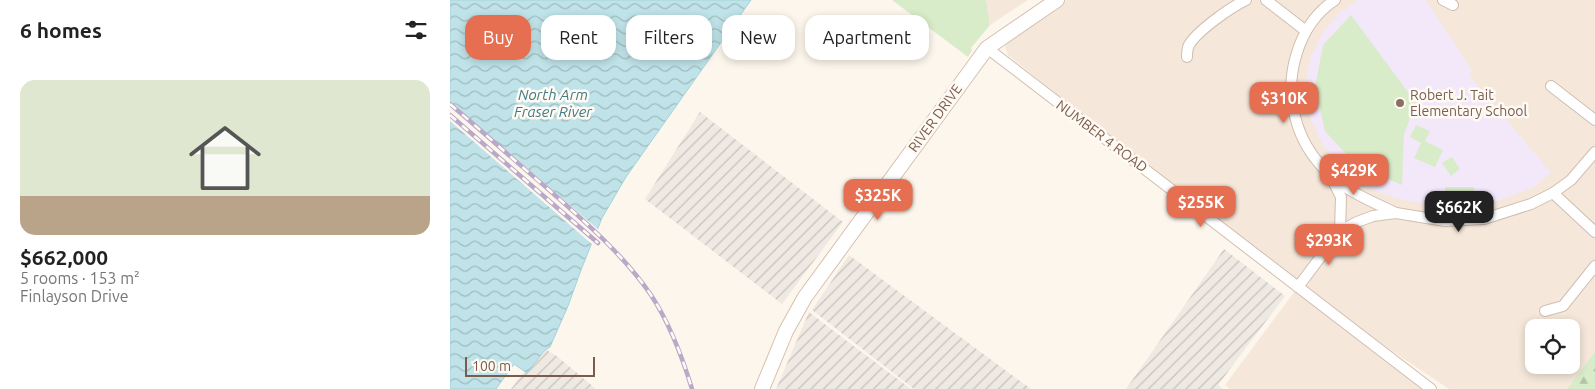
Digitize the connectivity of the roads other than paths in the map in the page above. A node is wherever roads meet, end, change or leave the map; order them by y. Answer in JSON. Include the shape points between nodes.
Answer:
{"nodes":[{"id":1,"x":1057,"y":0,"type":"edge"},
{"id":2,"x":1246,"y":0,"type":"edge"},
{"id":3,"x":1266,"y":0,"type":"edge"},
{"id":4,"x":1335,"y":0,"type":"edge"},
{"id":5,"x":1443,"y":0,"type":"edge"},
{"id":6,"x":1453,"y":4,"type":"dead end"},
{"id":7,"x":1306,"y":31,"type":"junction"},
{"id":8,"x":986,"y":48,"type":"junction"},
{"id":9,"x":1186,"y":57,"type":"dead end"},
{"id":10,"x":1551,"y":86,"type":"dead end"},
{"id":11,"x":1595,"y":120,"type":"edge"},
{"id":12,"x":1595,"y":152,"type":"edge"},
{"id":13,"x":1327,"y":172,"type":"junction"},
{"id":14,"x":1553,"y":193,"type":"junction"},
{"id":15,"x":1396,"y":213,"type":"junction"},
{"id":16,"x":1340,"y":231,"type":"junction"},
{"id":17,"x":1595,"y":232,"type":"edge"},
{"id":18,"x":1595,"y":266,"type":"edge"},
{"id":19,"x":1298,"y":287,"type":"junction"},
{"id":20,"x":1545,"y":311,"type":"dead end"},
{"id":21,"x":762,"y":389,"type":"edge"},
{"id":22,"x":1431,"y":389,"type":"edge"}],
"edges":[{"from":1,"to":8,"type":"street","name":"RIVER DRIVE"},
{"from":2,"to":9,"type":"street","via":[[1196,36]]},
{"from":3,"to":7,"type":"street"},
{"from":4,"to":7,"type":"street"},
{"from":5,"to":6,"type":"street"},
{"from":7,"to":13,"type":"street","via":[[1295,60],[1292,100],[1304,142]]},
{"from":8,"to":19,"type":"street","name":"NUMBER 4 ROAD"},
{"from":8,"to":21,"type":"street","name":"RIVER DRIVE","via":[[805,297],[786,331]]},
{"from":10,"to":11,"type":"street"},
{"from":12,"to":14,"type":"street","via":[[1571,180]]},
{"from":13,"to":15,"type":"street","via":[[1344,186]]},
{"from":13,"to":16,"type":"street","via":[[1341,197]]},
{"from":14,"to":15,"type":"street","via":[[1531,204],[1484,218],[1445,221]]},
{"from":14,"to":17,"type":"street"},
{"from":15,"to":16,"type":"street","via":[[1373,216]]},
{"from":16,"to":19,"type":"street"},
{"from":18,"to":20,"type":"street","via":[[1563,306]]},
{"from":19,"to":22,"type":"street","name":"NUMBER 4 ROAD"}]}
